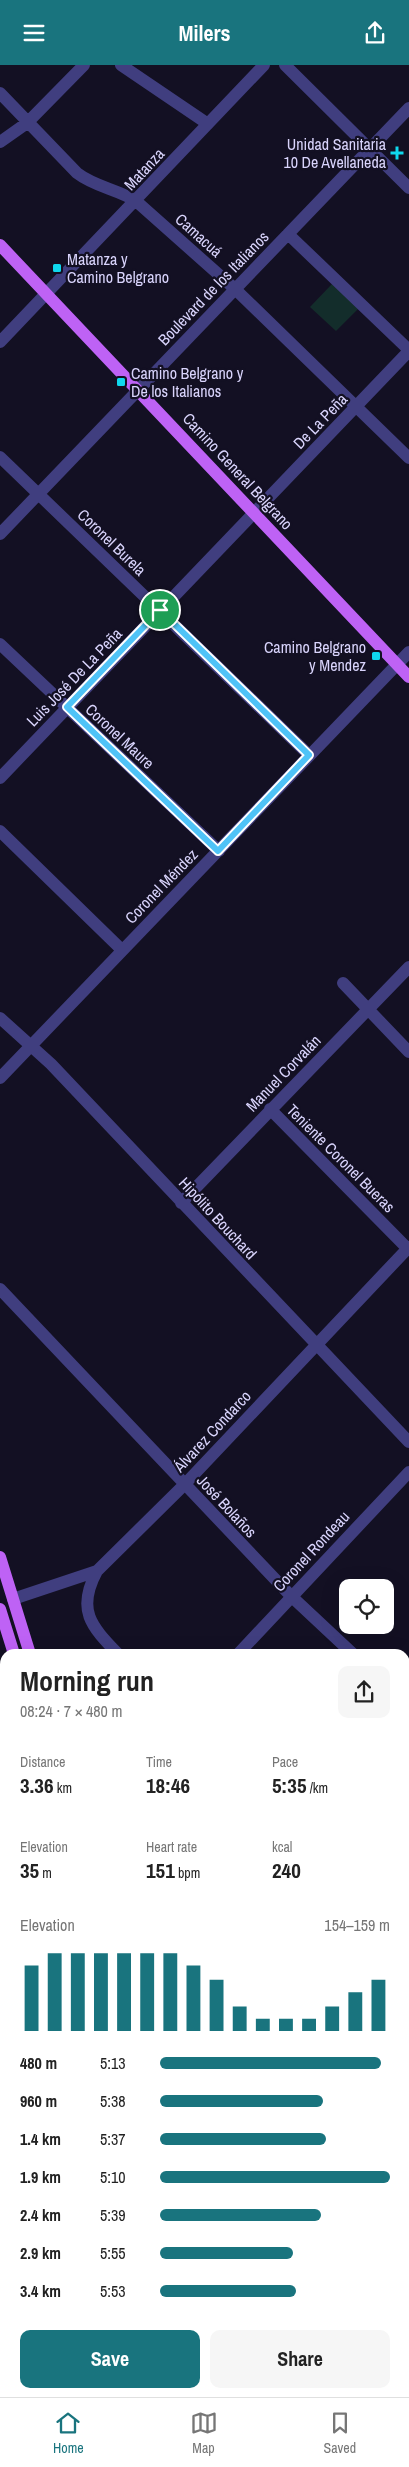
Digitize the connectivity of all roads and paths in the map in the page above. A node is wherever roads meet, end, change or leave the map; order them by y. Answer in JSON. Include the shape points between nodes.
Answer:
{"nodes":[{"id":1,"x":84,"y":65,"type":"edge"},
{"id":2,"x":121,"y":65,"type":"edge"},
{"id":3,"x":264,"y":65,"type":"edge"},
{"id":4,"x":284,"y":65,"type":"edge"},
{"id":5,"x":0,"y":93,"type":"edge"},
{"id":6,"x":409,"y":108,"type":"edge"},
{"id":7,"x":27,"y":123,"type":"junction"},
{"id":8,"x":208,"y":124,"type":"junction"},
{"id":9,"x":0,"y":142,"type":"edge"},
{"id":10,"x":369,"y":149,"type":"junction"},
{"id":11,"x":409,"y":188,"type":"edge"},
{"id":12,"x":136,"y":201,"type":"junction"},
{"id":13,"x":288,"y":234,"type":"junction"},
{"id":14,"x":0,"y":245,"type":"edge"},
{"id":15,"x":235,"y":289,"type":"junction"},
{"id":16,"x":46,"y":294,"type":"junction"},
{"id":17,"x":0,"y":342,"type":"edge"},
{"id":18,"x":409,"y":351,"type":"edge"},
{"id":19,"x":139,"y":391,"type":"junction"},
{"id":20,"x":356,"y":407,"type":"junction"},
{"id":21,"x":0,"y":457,"type":"edge"},
{"id":22,"x":409,"y":458,"type":"edge"},
{"id":23,"x":38,"y":494,"type":"junction"},
{"id":24,"x":255,"y":513,"type":"junction"},
{"id":25,"x":0,"y":534,"type":"edge"},
{"id":26,"x":160,"y":610,"type":"junction"},
{"id":27,"x":0,"y":644,"type":"edge"},
{"id":28,"x":409,"y":652,"type":"edge"},
{"id":29,"x":397,"y":665,"type":"junction"},
{"id":30,"x":409,"y":677,"type":"edge"},
{"id":31,"x":67,"y":707,"type":"junction"},
{"id":32,"x":309,"y":755,"type":"junction"},
{"id":33,"x":0,"y":778,"type":"edge"},
{"id":34,"x":0,"y":831,"type":"edge"},
{"id":35,"x":218,"y":851,"type":"junction"},
{"id":36,"x":122,"y":950,"type":"junction"},
{"id":37,"x":409,"y":967,"type":"edge"},
{"id":38,"x":343,"y":983,"type":"dead end"},
{"id":39,"x":368,"y":1009,"type":"junction"},
{"id":40,"x":0,"y":1018,"type":"edge"},
{"id":41,"x":30,"y":1046,"type":"junction"},
{"id":42,"x":409,"y":1052,"type":"edge"},
{"id":43,"x":0,"y":1078,"type":"edge"},
{"id":44,"x":270,"y":1109,"type":"junction"},
{"id":45,"x":181,"y":1203,"type":"junction"},
{"id":46,"x":408,"y":1249,"type":"edge"},
{"id":47,"x":0,"y":1289,"type":"edge"},
{"id":48,"x":315,"y":1345,"type":"junction"},
{"id":49,"x":409,"y":1442,"type":"edge"},
{"id":50,"x":409,"y":1472,"type":"edge"},
{"id":51,"x":185,"y":1484,"type":"junction"},
{"id":52,"x":0,"y":1557,"type":"edge"},
{"id":53,"x":97,"y":1571,"type":"junction"},
{"id":54,"x":291,"y":1597,"type":"junction"},
{"id":55,"x":13,"y":1599,"type":"junction"},
{"id":56,"x":0,"y":1609,"type":"edge"},
{"id":57,"x":12,"y":1649,"type":"edge"},
{"id":58,"x":28,"y":1649,"type":"edge"},
{"id":59,"x":113,"y":1649,"type":"edge"},
{"id":60,"x":243,"y":1649,"type":"edge"},
{"id":61,"x":348,"y":1649,"type":"edge"}],
"edges":[{"from":1,"to":7,"type":"street"},
{"from":2,"to":8,"type":"street"},
{"from":3,"to":8,"type":"street","name":"Matanza"},
{"from":4,"to":10,"type":"street"},
{"from":5,"to":7,"type":"street","name":"Camacuá"},
{"from":6,"to":10,"type":"street","name":"Boulevard de los Italianos"},
{"from":7,"to":9,"type":"street"},
{"from":7,"to":12,"type":"street","name":"Camacuá","via":[[85,179]]},
{"from":8,"to":12,"type":"street","name":"Matanza"},
{"from":10,"to":11,"type":"street"},
{"from":10,"to":13,"type":"street","name":"Boulevard de los Italianos"},
{"from":12,"to":15,"type":"street","name":"Camacuá"},
{"from":12,"to":16,"type":"street","name":"Matanza"},
{"from":13,"to":15,"type":"street","name":"Boulevard de los Italianos"},
{"from":13,"to":18,"type":"street"},
{"from":14,"to":16,"type":"main road","name":"Camino General Belgrano"},
{"from":15,"to":19,"type":"street","name":"Boulevard de los Italianos"},
{"from":15,"to":20,"type":"street","name":"Camacuá"},
{"from":16,"to":17,"type":"street","name":"Matanza"},
{"from":16,"to":19,"type":"main road","name":"Camino General Belgrano"},
{"from":18,"to":20,"type":"street","name":"De La Peña"},
{"from":19,"to":23,"type":"street","name":"Boulevard de los Italianos"},
{"from":19,"to":24,"type":"main road","name":"Camino General Belgrano"},
{"from":20,"to":22,"type":"street","name":"Camacuá"},
{"from":20,"to":24,"type":"street","name":"De La Peña"},
{"from":21,"to":23,"type":"street","name":"Coronel Burela"},
{"from":23,"to":25,"type":"street","name":"Boulevard de los Italianos"},
{"from":23,"to":26,"type":"street","name":"Coronel Burela"},
{"from":24,"to":26,"type":"street","name":"Luis José De La Peña"},
{"from":24,"to":29,"type":"main road","name":"Camino General Belgrano"},
{"from":26,"to":31,"type":"street","name":"Luis José De La Peña"},
{"from":26,"to":32,"type":"street","name":"Coronel Burela"},
{"from":27,"to":31,"type":"street","name":"Coronel Maure"},
{"from":28,"to":29,"type":"street","name":"Coronel Méndez"},
{"from":29,"to":30,"type":"main road","name":"Camino General Belgrano"},
{"from":29,"to":32,"type":"street","name":"Coronel Méndez"},
{"from":31,"to":33,"type":"street","name":"Luis José De La Peña"},
{"from":31,"to":35,"type":"street","name":"Coronel Maure"},
{"from":32,"to":35,"type":"street","name":"Coronel Méndez"},
{"from":34,"to":36,"type":"street"},
{"from":35,"to":36,"type":"street","name":"Coronel Méndez"},
{"from":36,"to":41,"type":"street","name":"Coronel Méndez"},
{"from":37,"to":39,"type":"street","name":"Manuel Corvalán"},
{"from":38,"to":39,"type":"street"},
{"from":39,"to":42,"type":"street"},
{"from":39,"to":44,"type":"street","name":"Manuel Corvalán"},
{"from":40,"to":41,"type":"street","name":"Hipólito Bouchard"},
{"from":41,"to":43,"type":"street","name":"Coronel Méndez"},
{"from":41,"to":45,"type":"street","name":"Hipólito Bouchard"},
{"from":44,"to":45,"type":"street","name":"Manuel Corvalán"},
{"from":44,"to":46,"type":"street","name":"Teniente Coronel Bueras"},
{"from":45,"to":48,"type":"street","name":"Hipólito Bouchard"},
{"from":46,"to":48,"type":"street","name":"Álvarez Condarco"},
{"from":47,"to":51,"type":"street","name":"José Bolaños"},
{"from":48,"to":49,"type":"street","name":"Hipólito Bouchard"},
{"from":48,"to":51,"type":"street","name":"Álvarez Condarco"},
{"from":50,"to":54,"type":"street","name":"Coronel Rondeau"},
{"from":51,"to":53,"type":"street","name":"Álvarez Condarco"},
{"from":51,"to":54,"type":"street","name":"José Bolaños"},
{"from":52,"to":55,"type":"main road"},
{"from":53,"to":55,"type":"street","name":"Álvarez Condarco"},
{"from":53,"to":59,"type":"street","via":[[89,1587],[86,1608],[98,1633]]},
{"from":54,"to":60,"type":"street","name":"Coronel Rondeau"},
{"from":54,"to":61,"type":"street","name":"José Bolaños"},
{"from":55,"to":58,"type":"main road"},
{"from":56,"to":57,"type":"main road"}]}
